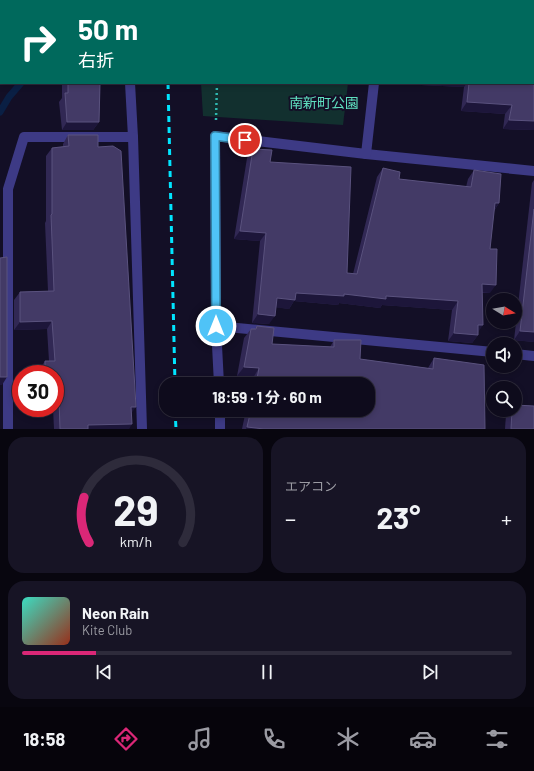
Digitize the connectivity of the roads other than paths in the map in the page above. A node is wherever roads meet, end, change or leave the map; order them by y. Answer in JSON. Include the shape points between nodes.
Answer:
{"nodes":[{"id":1,"x":130,"y":84,"type":"edge"},
{"id":2,"x":374,"y":84,"type":"edge"},
{"id":3,"x":133,"y":137,"type":"junction"},
{"id":4,"x":366,"y":154,"type":"junction"},
{"id":5,"x":534,"y":171,"type":"edge"},
{"id":6,"x":216,"y":326,"type":"junction"},
{"id":7,"x":486,"y":351,"type":"edge"},
{"id":8,"x":522,"y":355,"type":"edge"},
{"id":9,"x":534,"y":356,"type":"edge"},
{"id":10,"x":218,"y":377,"type":"edge"},
{"id":11,"x":220,"y":417,"type":"edge"},
{"id":12,"x":8,"y":429,"type":"edge"},
{"id":13,"x":142,"y":429,"type":"edge"},
{"id":14,"x":220,"y":429,"type":"edge"}],
"edges":[{"from":1,"to":3,"type":"street"},
{"from":2,"to":4,"type":"street"},
{"from":3,"to":12,"type":"street","via":[[24,137],[8,189]]},
{"from":3,"to":13,"type":"street"},
{"from":4,"to":5,"type":"street"},
{"from":4,"to":6,"type":"street","via":[[215,136]]},
{"from":6,"to":7,"type":"street"},
{"from":6,"to":10,"type":"street"},
{"from":8,"to":9,"type":"street"},
{"from":11,"to":14,"type":"street"}]}
